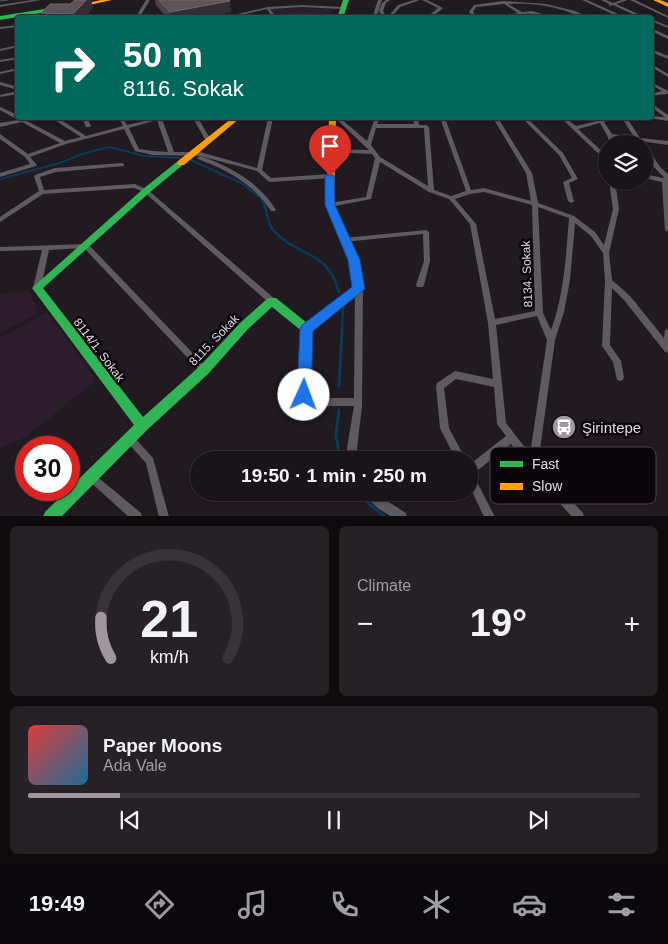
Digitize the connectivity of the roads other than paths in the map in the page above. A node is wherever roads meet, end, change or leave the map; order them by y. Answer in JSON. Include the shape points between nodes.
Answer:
{"nodes":[{"id":1,"x":39,"y":0,"type":"edge"},
{"id":2,"x":97,"y":0,"type":"edge"},
{"id":3,"x":109,"y":0,"type":"edge"},
{"id":4,"x":148,"y":0,"type":"edge"},
{"id":5,"x":380,"y":0,"type":"edge"},
{"id":6,"x":388,"y":0,"type":"edge"},
{"id":7,"x":418,"y":0,"type":"edge"},
{"id":8,"x":424,"y":0,"type":"edge"},
{"id":9,"x":543,"y":0,"type":"edge"},
{"id":10,"x":584,"y":0,"type":"edge"},
{"id":11,"x":603,"y":0,"type":"edge"},
{"id":12,"x":626,"y":0,"type":"edge"},
{"id":13,"x":632,"y":0,"type":"edge"},
{"id":14,"x":656,"y":0,"type":"edge"},
{"id":15,"x":502,"y":1,"type":"edge"},
{"id":16,"x":384,"y":3,"type":"junction"},
{"id":17,"x":613,"y":4,"type":"junction"},
{"id":18,"x":668,"y":5,"type":"edge"},
{"id":19,"x":0,"y":6,"type":"edge"},
{"id":20,"x":600,"y":6,"type":"junction"},
{"id":21,"x":268,"y":8,"type":"junction"},
{"id":22,"x":55,"y":9,"type":"junction"},
{"id":23,"x":343,"y":9,"type":"edge"},
{"id":24,"x":566,"y":9,"type":"junction"},
{"id":25,"x":522,"y":13,"type":"junction"},
{"id":26,"x":50,"y":15,"type":"edge"},
{"id":27,"x":139,"y":15,"type":"edge"},
{"id":28,"x":235,"y":15,"type":"edge"},
{"id":29,"x":273,"y":15,"type":"edge"},
{"id":30,"x":375,"y":15,"type":"edge"},
{"id":31,"x":384,"y":15,"type":"edge"},
{"id":32,"x":390,"y":15,"type":"edge"},
{"id":33,"x":432,"y":15,"type":"edge"},
{"id":34,"x":474,"y":15,"type":"edge"},
{"id":35,"x":509,"y":15,"type":"edge"},
{"id":36,"x":524,"y":15,"type":"edge"},
{"id":37,"x":545,"y":15,"type":"edge"},
{"id":38,"x":557,"y":15,"type":"edge"},
{"id":39,"x":581,"y":15,"type":"edge"},
{"id":40,"x":619,"y":15,"type":"edge"},
{"id":41,"x":639,"y":15,"type":"edge"},
{"id":42,"x":0,"y":17,"type":"edge"},
{"id":43,"x":668,"y":17,"type":"edge"},
{"id":44,"x":654,"y":21,"type":"edge"},
{"id":45,"x":15,"y":26,"type":"edge"},
{"id":46,"x":0,"y":28,"type":"edge"},
{"id":47,"x":668,"y":28,"type":"edge"},
{"id":48,"x":654,"y":30,"type":"edge"},
{"id":49,"x":654,"y":31,"type":"edge"},
{"id":50,"x":668,"y":38,"type":"edge"},
{"id":51,"x":15,"y":47,"type":"edge"},
{"id":52,"x":0,"y":50,"type":"edge"},
{"id":53,"x":654,"y":51,"type":"edge"},
{"id":54,"x":667,"y":57,"type":"edge"},
{"id":55,"x":15,"y":58,"type":"edge"},
{"id":56,"x":0,"y":61,"type":"edge"},
{"id":57,"x":654,"y":67,"type":"edge"},
{"id":58,"x":15,"y":70,"type":"edge"},
{"id":59,"x":0,"y":73,"type":"edge"},
{"id":60,"x":668,"y":76,"type":"edge"},
{"id":61,"x":0,"y":83,"type":"edge"},
{"id":62,"x":654,"y":85,"type":"edge"},
{"id":63,"x":15,"y":89,"type":"edge"},
{"id":64,"x":15,"y":91,"type":"edge"},
{"id":65,"x":667,"y":93,"type":"edge"},
{"id":66,"x":7,"y":95,"type":"junction"},
{"id":67,"x":654,"y":95,"type":"edge"},
{"id":68,"x":0,"y":96,"type":"edge"},
{"id":69,"x":15,"y":99,"type":"edge"},
{"id":70,"x":654,"y":106,"type":"edge"},
{"id":71,"x":0,"y":108,"type":"edge"},
{"id":72,"x":15,"y":116,"type":"edge"},
{"id":73,"x":654,"y":117,"type":"edge"},
{"id":74,"x":668,"y":118,"type":"edge"},
{"id":75,"x":15,"y":120,"type":"edge"},
{"id":76,"x":24,"y":120,"type":"edge"},
{"id":77,"x":58,"y":120,"type":"edge"},
{"id":78,"x":86,"y":120,"type":"edge"},
{"id":79,"x":122,"y":120,"type":"edge"},
{"id":80,"x":152,"y":120,"type":"edge"},
{"id":81,"x":161,"y":120,"type":"edge"},
{"id":82,"x":197,"y":120,"type":"edge"},
{"id":83,"x":233,"y":120,"type":"edge"},
{"id":84,"x":271,"y":120,"type":"edge"},
{"id":85,"x":332,"y":120,"type":"edge"},
{"id":86,"x":340,"y":120,"type":"edge"},
{"id":87,"x":376,"y":120,"type":"edge"},
{"id":88,"x":416,"y":120,"type":"edge"},
{"id":89,"x":444,"y":120,"type":"edge"},
{"id":90,"x":497,"y":120,"type":"edge"},
{"id":91,"x":527,"y":120,"type":"edge"},
{"id":92,"x":566,"y":120,"type":"edge"},
{"id":93,"x":604,"y":120,"type":"edge"},
{"id":94,"x":626,"y":120,"type":"edge"},
{"id":95,"x":600,"y":121,"type":"junction"},
{"id":96,"x":0,"y":125,"type":"edge"},
{"id":97,"x":88,"y":126,"type":"dead end"},
{"id":98,"x":374,"y":126,"type":"junction"},
{"id":99,"x":417,"y":126,"type":"junction"},
{"id":100,"x":125,"y":127,"type":"junction"},
{"id":101,"x":574,"y":128,"type":"junction"},
{"id":102,"x":610,"y":135,"type":"edge"},
{"id":103,"x":635,"y":135,"type":"edge"},
{"id":104,"x":0,"y":136,"type":"edge"},
{"id":105,"x":85,"y":137,"type":"junction"},
{"id":106,"x":208,"y":140,"type":"junction"},
{"id":107,"x":653,"y":140,"type":"edge"},
{"id":108,"x":7,"y":141,"type":"junction"},
{"id":109,"x":668,"y":142,"type":"edge"},
{"id":110,"x":64,"y":143,"type":"junction"},
{"id":111,"x":0,"y":144,"type":"edge"},
{"id":112,"x":368,"y":145,"type":"junction"},
{"id":113,"x":598,"y":150,"type":"edge"},
{"id":114,"x":331,"y":151,"type":"junction"},
{"id":115,"x":172,"y":154,"type":"junction"},
{"id":116,"x":191,"y":155,"type":"junction"},
{"id":117,"x":376,"y":155,"type":"junction"},
{"id":118,"x":28,"y":156,"type":"junction"},
{"id":119,"x":653,"y":160,"type":"edge"},
{"id":120,"x":122,"y":165,"type":"dead end"},
{"id":121,"x":259,"y":170,"type":"junction"},
{"id":122,"x":0,"y":175,"type":"edge"},
{"id":123,"x":330,"y":176,"type":"junction"},
{"id":124,"x":653,"y":177,"type":"edge"},
{"id":125,"x":667,"y":178,"type":"edge"},
{"id":126,"x":431,"y":190,"type":"junction"},
{"id":127,"x":613,"y":190,"type":"edge"},
{"id":128,"x":146,"y":191,"type":"junction"},
{"id":129,"x":42,"y":192,"type":"junction"},
{"id":130,"x":469,"y":192,"type":"junction"},
{"id":131,"x":451,"y":198,"type":"junction"},
{"id":132,"x":571,"y":201,"type":"dead end"},
{"id":133,"x":535,"y":204,"type":"junction"},
{"id":134,"x":330,"y":205,"type":"junction"},
{"id":135,"x":273,"y":210,"type":"dead end"},
{"id":136,"x":572,"y":217,"type":"junction"},
{"id":137,"x":0,"y":220,"type":"edge"},
{"id":138,"x":668,"y":230,"type":"edge"},
{"id":139,"x":344,"y":240,"type":"junction"},
{"id":140,"x":86,"y":246,"type":"junction"},
{"id":141,"x":46,"y":248,"type":"junction"},
{"id":142,"x":0,"y":249,"type":"edge"},
{"id":143,"x":606,"y":253,"type":"junction"},
{"id":144,"x":609,"y":281,"type":"junction"},
{"id":145,"x":420,"y":285,"type":"dead end"},
{"id":146,"x":36,"y":288,"type":"junction"},
{"id":147,"x":358,"y":289,"type":"junction"},
{"id":148,"x":272,"y":302,"type":"junction"},
{"id":149,"x":539,"y":313,"type":"junction"},
{"id":150,"x":492,"y":323,"type":"junction"},
{"id":151,"x":307,"y":329,"type":"junction"},
{"id":152,"x":668,"y":332,"type":"edge"},
{"id":153,"x":551,"y":340,"type":"junction"},
{"id":154,"x":668,"y":350,"type":"edge"},
{"id":155,"x":204,"y":370,"type":"junction"},
{"id":156,"x":620,"y":377,"type":"dead end"},
{"id":157,"x":498,"y":384,"type":"junction"},
{"id":158,"x":358,"y":402,"type":"junction"},
{"id":159,"x":142,"y":426,"type":"junction"},
{"id":160,"x":512,"y":437,"type":"junction"},
{"id":161,"x":130,"y":439,"type":"junction"},
{"id":162,"x":499,"y":447,"type":"edge"},
{"id":163,"x":519,"y":447,"type":"edge"},
{"id":164,"x":536,"y":447,"type":"edge"},
{"id":165,"x":352,"y":451,"type":"edge"},
{"id":166,"x":456,"y":451,"type":"edge"},
{"id":167,"x":490,"y":454,"type":"edge"},
{"id":168,"x":478,"y":464,"type":"edge"},
{"id":169,"x":91,"y":477,"type":"junction"},
{"id":170,"x":478,"y":493,"type":"edge"},
{"id":171,"x":378,"y":501,"type":"edge"},
{"id":172,"x":568,"y":504,"type":"edge"},
{"id":173,"x":50,"y":516,"type":"edge"},
{"id":174,"x":137,"y":516,"type":"edge"},
{"id":175,"x":164,"y":516,"type":"edge"},
{"id":176,"x":402,"y":516,"type":"edge"},
{"id":177,"x":490,"y":516,"type":"edge"},
{"id":178,"x":579,"y":516,"type":"edge"}],
"edges":[{"from":1,"to":19,"type":"street"},
{"from":2,"to":42,"type":"main road"},
{"from":3,"to":22,"type":"main road"},
{"from":4,"to":27,"type":"street"},
{"from":5,"to":16,"type":"street"},
{"from":5,"to":30,"type":"street"},
{"from":6,"to":16,"type":"street"},
{"from":7,"to":32,"type":"street","via":[[399,6]]},
{"from":8,"to":33,"type":"street","via":[[441,8]]},
{"from":9,"to":15,"type":"street"},
{"from":9,"to":24,"type":"street"},
{"from":10,"to":20,"type":"street"},
{"from":11,"to":17,"type":"street"},
{"from":12,"to":17,"type":"street"},
{"from":13,"to":43,"type":"street"},
{"from":14,"to":18,"type":"main road"},
{"from":15,"to":25,"type":"street"},
{"from":15,"to":34,"type":"street","via":[[475,6],[470,12]]},
{"from":16,"to":31,"type":"street","via":[[381,11]]},
{"from":17,"to":20,"type":"street"},
{"from":17,"to":41,"type":"street"},
{"from":20,"to":40,"type":"street"},
{"from":21,"to":23,"type":"street"},
{"from":21,"to":28,"type":"street"},
{"from":21,"to":29,"type":"street"},
{"from":22,"to":26,"type":"street"},
{"from":22,"to":42,"type":"main road"},
{"from":24,"to":38,"type":"street"},
{"from":24,"to":39,"type":"street"},
{"from":25,"to":35,"type":"street"},
{"from":25,"to":36,"type":"street"},
{"from":25,"to":37,"type":"street"},
{"from":44,"to":47,"type":"street"},
{"from":45,"to":46,"type":"street"},
{"from":47,"to":48,"type":"street"},
{"from":49,"to":50,"type":"street"},
{"from":51,"to":52,"type":"street"},
{"from":53,"to":54,"type":"street"},
{"from":55,"to":56,"type":"street"},
{"from":57,"to":60,"type":"street"},
{"from":58,"to":59,"type":"street"},
{"from":61,"to":63,"type":"street"},
{"from":62,"to":65,"type":"street"},
{"from":64,"to":66,"type":"street"},
{"from":65,"to":67,"type":"street"},
{"from":66,"to":68,"type":"street"},
{"from":66,"to":69,"type":"street"},
{"from":70,"to":74,"type":"street"},
{"from":71,"to":72,"type":"street"},
{"from":73,"to":74,"type":"street"},
{"from":75,"to":96,"type":"street"},
{"from":76,"to":110,"type":"street"},
{"from":77,"to":105,"type":"street"},
{"from":78,"to":97,"type":"street"},
{"from":79,"to":100,"type":"street"},
{"from":80,"to":100,"type":"street"},
{"from":81,"to":115,"type":"street"},
{"from":82,"to":106,"type":"street"},
{"from":83,"to":106,"type":"main road"},
{"from":84,"to":121,"type":"street"},
{"from":85,"to":114,"type":"main road"},
{"from":86,"to":112,"type":"street"},
{"from":87,"to":98,"type":"street"},
{"from":88,"to":99,"type":"street"},
{"from":89,"to":130,"type":"street"},
{"from":90,"to":133,"type":"street","name":"8134. Sokak","via":[[529,173]]},
{"from":91,"to":132,"type":"street","via":[[560,154],[575,179],[566,182]]},
{"from":92,"to":101,"type":"street"},
{"from":93,"to":95,"type":"street"},
{"from":94,"to":103,"type":"street"},
{"from":95,"to":101,"type":"street"},
{"from":95,"to":102,"type":"street"},
{"from":98,"to":99,"type":"street"},
{"from":98,"to":112,"type":"street"},
{"from":99,"to":126,"type":"street","via":[[426,127]]},
{"from":100,"to":105,"type":"street"},
{"from":100,"to":115,"type":"street","via":[[137,150]]},
{"from":101,"to":113,"type":"street"},
{"from":104,"to":108,"type":"street"},
{"from":105,"to":110,"type":"street"},
{"from":106,"to":116,"type":"main road"},
{"from":107,"to":109,"type":"street"},
{"from":108,"to":111,"type":"street"},
{"from":108,"to":118,"type":"street"},
{"from":110,"to":118,"type":"street"},
{"from":112,"to":117,"type":"street"},
{"from":114,"to":117,"type":"street"},
{"from":114,"to":123,"type":"main road"},
{"from":115,"to":116,"type":"street"},
{"from":116,"to":121,"type":"street","via":[[200,154]]},
{"from":116,"to":128,"type":"main road"},
{"from":116,"to":135,"type":"street","via":[[243,180],[268,200]]},
{"from":117,"to":126,"type":"street"},
{"from":117,"to":134,"type":"street","via":[[369,198]]},
{"from":118,"to":122,"type":"street","via":[[34,166]]},
{"from":119,"to":125,"type":"street"},
{"from":120,"to":129,"type":"street","via":[[54,170],[37,176]]},
{"from":121,"to":123,"type":"street","via":[[270,180]]},
{"from":123,"to":134,"type":"main road"},
{"from":124,"to":125,"type":"street"},
{"from":125,"to":138,"type":"street"},
{"from":126,"to":131,"type":"street"},
{"from":127,"to":143,"type":"street","via":[[616,209]]},
{"from":128,"to":129,"type":"street","via":[[135,186]]},
{"from":128,"to":140,"type":"main road"},
{"from":128,"to":148,"type":"street"},
{"from":129,"to":137,"type":"street"},
{"from":130,"to":131,"type":"street"},
{"from":130,"to":133,"type":"street","via":[[484,190]]},
{"from":131,"to":150,"type":"street","via":[[473,224]]},
{"from":133,"to":136,"type":"street"},
{"from":133,"to":149,"type":"street","name":"8134. Sokak"},
{"from":134,"to":139,"type":"main road"},
{"from":136,"to":143,"type":"street","via":[[592,234]]},
{"from":136,"to":153,"type":"street","via":[[568,260]]},
{"from":139,"to":145,"type":"street","via":[[426,232],[427,261]]},
{"from":139,"to":147,"type":"main road","via":[[354,260]]},
{"from":140,"to":141,"type":"street"},
{"from":140,"to":146,"type":"main road"},
{"from":140,"to":155,"type":"street"},
{"from":141,"to":142,"type":"street"},
{"from":141,"to":146,"type":"street"},
{"from":143,"to":144,"type":"street"},
{"from":144,"to":154,"type":"street","via":[[627,298]]},
{"from":144,"to":156,"type":"street","via":[[606,346],[618,361]]},
{"from":146,"to":159,"type":"main road","name":"8114/1. Sokak"},
{"from":147,"to":151,"type":"main road"},
{"from":147,"to":158,"type":"street"},
{"from":148,"to":151,"type":"main road"},
{"from":148,"to":155,"type":"main road","name":"8115. Sokak","via":[[244,326]]},
{"from":149,"to":150,"type":"street"},
{"from":149,"to":153,"type":"street","name":"8134. Sokak"},
{"from":150,"to":157,"type":"street"},
{"from":151,"to":158,"type":"street","via":[[304,395],[314,402]]},
{"from":152,"to":154,"type":"street"},
{"from":153,"to":164,"type":"street"},
{"from":155,"to":159,"type":"main road","name":"8115. Sokak"},
{"from":157,"to":160,"type":"street","via":[[502,424]]},
{"from":157,"to":166,"type":"street","via":[[455,375],[440,386],[445,428]]},
{"from":158,"to":165,"type":"street"},
{"from":159,"to":161,"type":"main road","name":"8115. Sokak"},
{"from":160,"to":162,"type":"street"},
{"from":160,"to":163,"type":"street"},
{"from":161,"to":169,"type":"main road","name":"8115. Sokak"},
{"from":161,"to":175,"type":"street","via":[[150,461]]},
{"from":167,"to":168,"type":"street"},
{"from":169,"to":173,"type":"main road","name":"8115. Sokak"},
{"from":169,"to":174,"type":"street"},
{"from":170,"to":177,"type":"street"},
{"from":171,"to":176,"type":"street"},
{"from":172,"to":178,"type":"street"}]}
